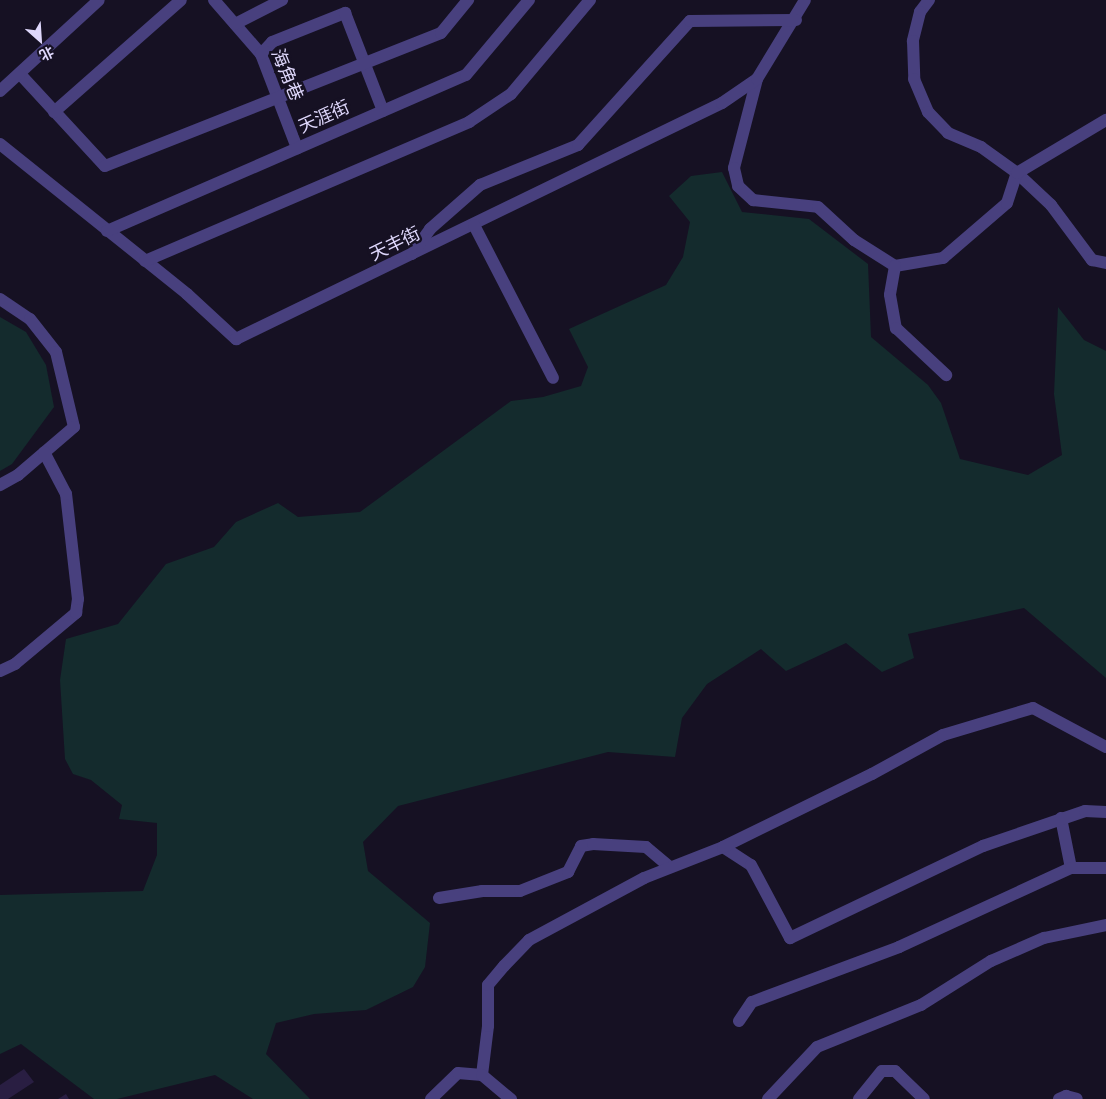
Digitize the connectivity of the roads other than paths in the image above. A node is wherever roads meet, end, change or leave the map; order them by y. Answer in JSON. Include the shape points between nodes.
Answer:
{"nodes":[{"id":1,"x":100,"y":0,"type":"edge"},
{"id":2,"x":181,"y":0,"type":"edge"},
{"id":3,"x":214,"y":0,"type":"edge"},
{"id":4,"x":282,"y":0,"type":"edge"},
{"id":5,"x":468,"y":0,"type":"edge"},
{"id":6,"x":529,"y":0,"type":"edge"},
{"id":7,"x":590,"y":0,"type":"edge"},
{"id":8,"x":805,"y":0,"type":"edge"},
{"id":9,"x":929,"y":0,"type":"edge"},
{"id":10,"x":796,"y":20,"type":"junction"},
{"id":11,"x":235,"y":24,"type":"junction"},
{"id":12,"x":261,"y":54,"type":"junction"},
{"id":13,"x":366,"y":63,"type":"junction"},
{"id":14,"x":20,"y":74,"type":"junction"},
{"id":15,"x":757,"y":80,"type":"junction"},
{"id":16,"x":0,"y":91,"type":"edge"},
{"id":17,"x":278,"y":98,"type":"junction"},
{"id":18,"x":383,"y":111,"type":"junction"},
{"id":19,"x":54,"y":112,"type":"junction"},
{"id":20,"x":1106,"y":120,"type":"edge"},
{"id":21,"x":0,"y":144,"type":"edge"},
{"id":22,"x":297,"y":148,"type":"junction"},
{"id":23,"x":1017,"y":173,"type":"junction"},
{"id":24,"x":474,"y":225,"type":"junction"},
{"id":25,"x":107,"y":231,"type":"junction"},
{"id":26,"x":410,"y":256,"type":"junction"},
{"id":27,"x":145,"y":261,"type":"junction"},
{"id":28,"x":1106,"y":263,"type":"edge"},
{"id":29,"x":894,"y":266,"type":"junction"},
{"id":30,"x":0,"y":299,"type":"edge"},
{"id":31,"x":946,"y":375,"type":"dead end"},
{"id":32,"x":554,"y":378,"type":"dead end"},
{"id":33,"x":44,"y":452,"type":"junction"},
{"id":34,"x":0,"y":485,"type":"edge"},
{"id":35,"x":0,"y":671,"type":"edge"},
{"id":36,"x":1106,"y":747,"type":"edge"},
{"id":37,"x":1106,"y":812,"type":"edge"},
{"id":38,"x":1061,"y":818,"type":"junction"},
{"id":39,"x":723,"y":847,"type":"junction"},
{"id":40,"x":669,"y":866,"type":"junction"},
{"id":41,"x":1071,"y":868,"type":"junction"},
{"id":42,"x":1106,"y":868,"type":"edge"},
{"id":43,"x":439,"y":898,"type":"dead end"},
{"id":44,"x":1106,"y":925,"type":"edge"},
{"id":45,"x":739,"y":1021,"type":"dead end"},
{"id":46,"x":482,"y":1075,"type":"junction"},
{"id":47,"x":431,"y":1099,"type":"edge"},
{"id":48,"x":511,"y":1099,"type":"edge"},
{"id":49,"x":768,"y":1099,"type":"edge"},
{"id":50,"x":859,"y":1099,"type":"edge"},
{"id":51,"x":924,"y":1099,"type":"edge"},
{"id":52,"x":1060,"y":1099,"type":"edge"},
{"id":53,"x":1077,"y":1099,"type":"edge"}],
"edges":[{"from":1,"to":14,"type":"street"},
{"from":2,"to":19,"type":"street"},
{"from":3,"to":11,"type":"street","name":"海角巷"},
{"from":4,"to":11,"type":"street"},
{"from":5,"to":13,"type":"street","via":[[441,33]]},
{"from":6,"to":18,"type":"street","name":"天涯街","via":[[466,75]]},
{"from":7,"to":27,"type":"street","via":[[510,94],[469,122]]},
{"from":8,"to":10,"type":"street","name":"天丰街"},
{"from":9,"to":23,"type":"street","via":[[920,12],[913,41],[914,79],[928,112],[948,133],[981,147]]},
{"from":10,"to":15,"type":"street","name":"天丰街"},
{"from":10,"to":26,"type":"street","via":[[690,21],[578,144],[480,185],[430,229]]},
{"from":11,"to":12,"type":"street","name":"海角巷"},
{"from":12,"to":13,"type":"street","via":[[272,42],[345,13]]},
{"from":12,"to":17,"type":"street","name":"海角巷"},
{"from":13,"to":17,"type":"street"},
{"from":13,"to":18,"type":"street"},
{"from":14,"to":16,"type":"street"},
{"from":14,"to":19,"type":"street"},
{"from":15,"to":24,"type":"street","name":"天丰街","via":[[722,103]]},
{"from":15,"to":29,"type":"street","via":[[734,168],[738,186],[752,200],[818,207],[854,240]]},
{"from":17,"to":19,"type":"street","via":[[105,166]]},
{"from":17,"to":22,"type":"street","name":"海角巷"},
{"from":18,"to":22,"type":"street","name":"天涯街"},
{"from":20,"to":23,"type":"street"},
{"from":21,"to":25,"type":"street","name":"天丰街"},
{"from":22,"to":25,"type":"street","name":"天涯街"},
{"from":23,"to":28,"type":"street","via":[[1051,205],[1092,260]]},
{"from":23,"to":29,"type":"street","via":[[1007,203],[943,258]]},
{"from":24,"to":26,"type":"street","name":"天丰街"},
{"from":24,"to":32,"type":"street"},
{"from":25,"to":27,"type":"street","name":"天丰街"},
{"from":26,"to":27,"type":"street","name":"天丰街","via":[[236,339]]},
{"from":29,"to":31,"type":"street","via":[[890,295],[896,328]]},
{"from":30,"to":33,"type":"street","via":[[30,319],[56,352],[74,427]]},
{"from":33,"to":34,"type":"street","via":[[18,475]]},
{"from":33,"to":35,"type":"street","via":[[66,494],[78,599],[76,613],[15,664]]},
{"from":36,"to":39,"type":"street","via":[[1033,708],[943,736]]},
{"from":37,"to":38,"type":"street","via":[[1084,811]]},
{"from":38,"to":39,"type":"street","via":[[983,846],[790,938],[751,865]]},
{"from":38,"to":41,"type":"street"},
{"from":39,"to":40,"type":"street"},
{"from":40,"to":43,"type":"street","via":[[646,847],[594,844],[581,846],[568,872],[520,891],[482,891]]},
{"from":40,"to":46,"type":"street","via":[[529,940],[504,966],[488,985],[488,1026]]},
{"from":41,"to":42,"type":"street"},
{"from":41,"to":45,"type":"street","via":[[899,947],[752,1002]]},
{"from":44,"to":49,"type":"street","via":[[1044,938],[992,961],[921,1005],[817,1047]]},
{"from":46,"to":47,"type":"street","via":[[458,1073]]},
{"from":46,"to":48,"type":"street"},
{"from":50,"to":51,"type":"street","via":[[882,1071],[895,1071]]},
{"from":52,"to":53,"type":"street","via":[[1066,1096]]}]}
